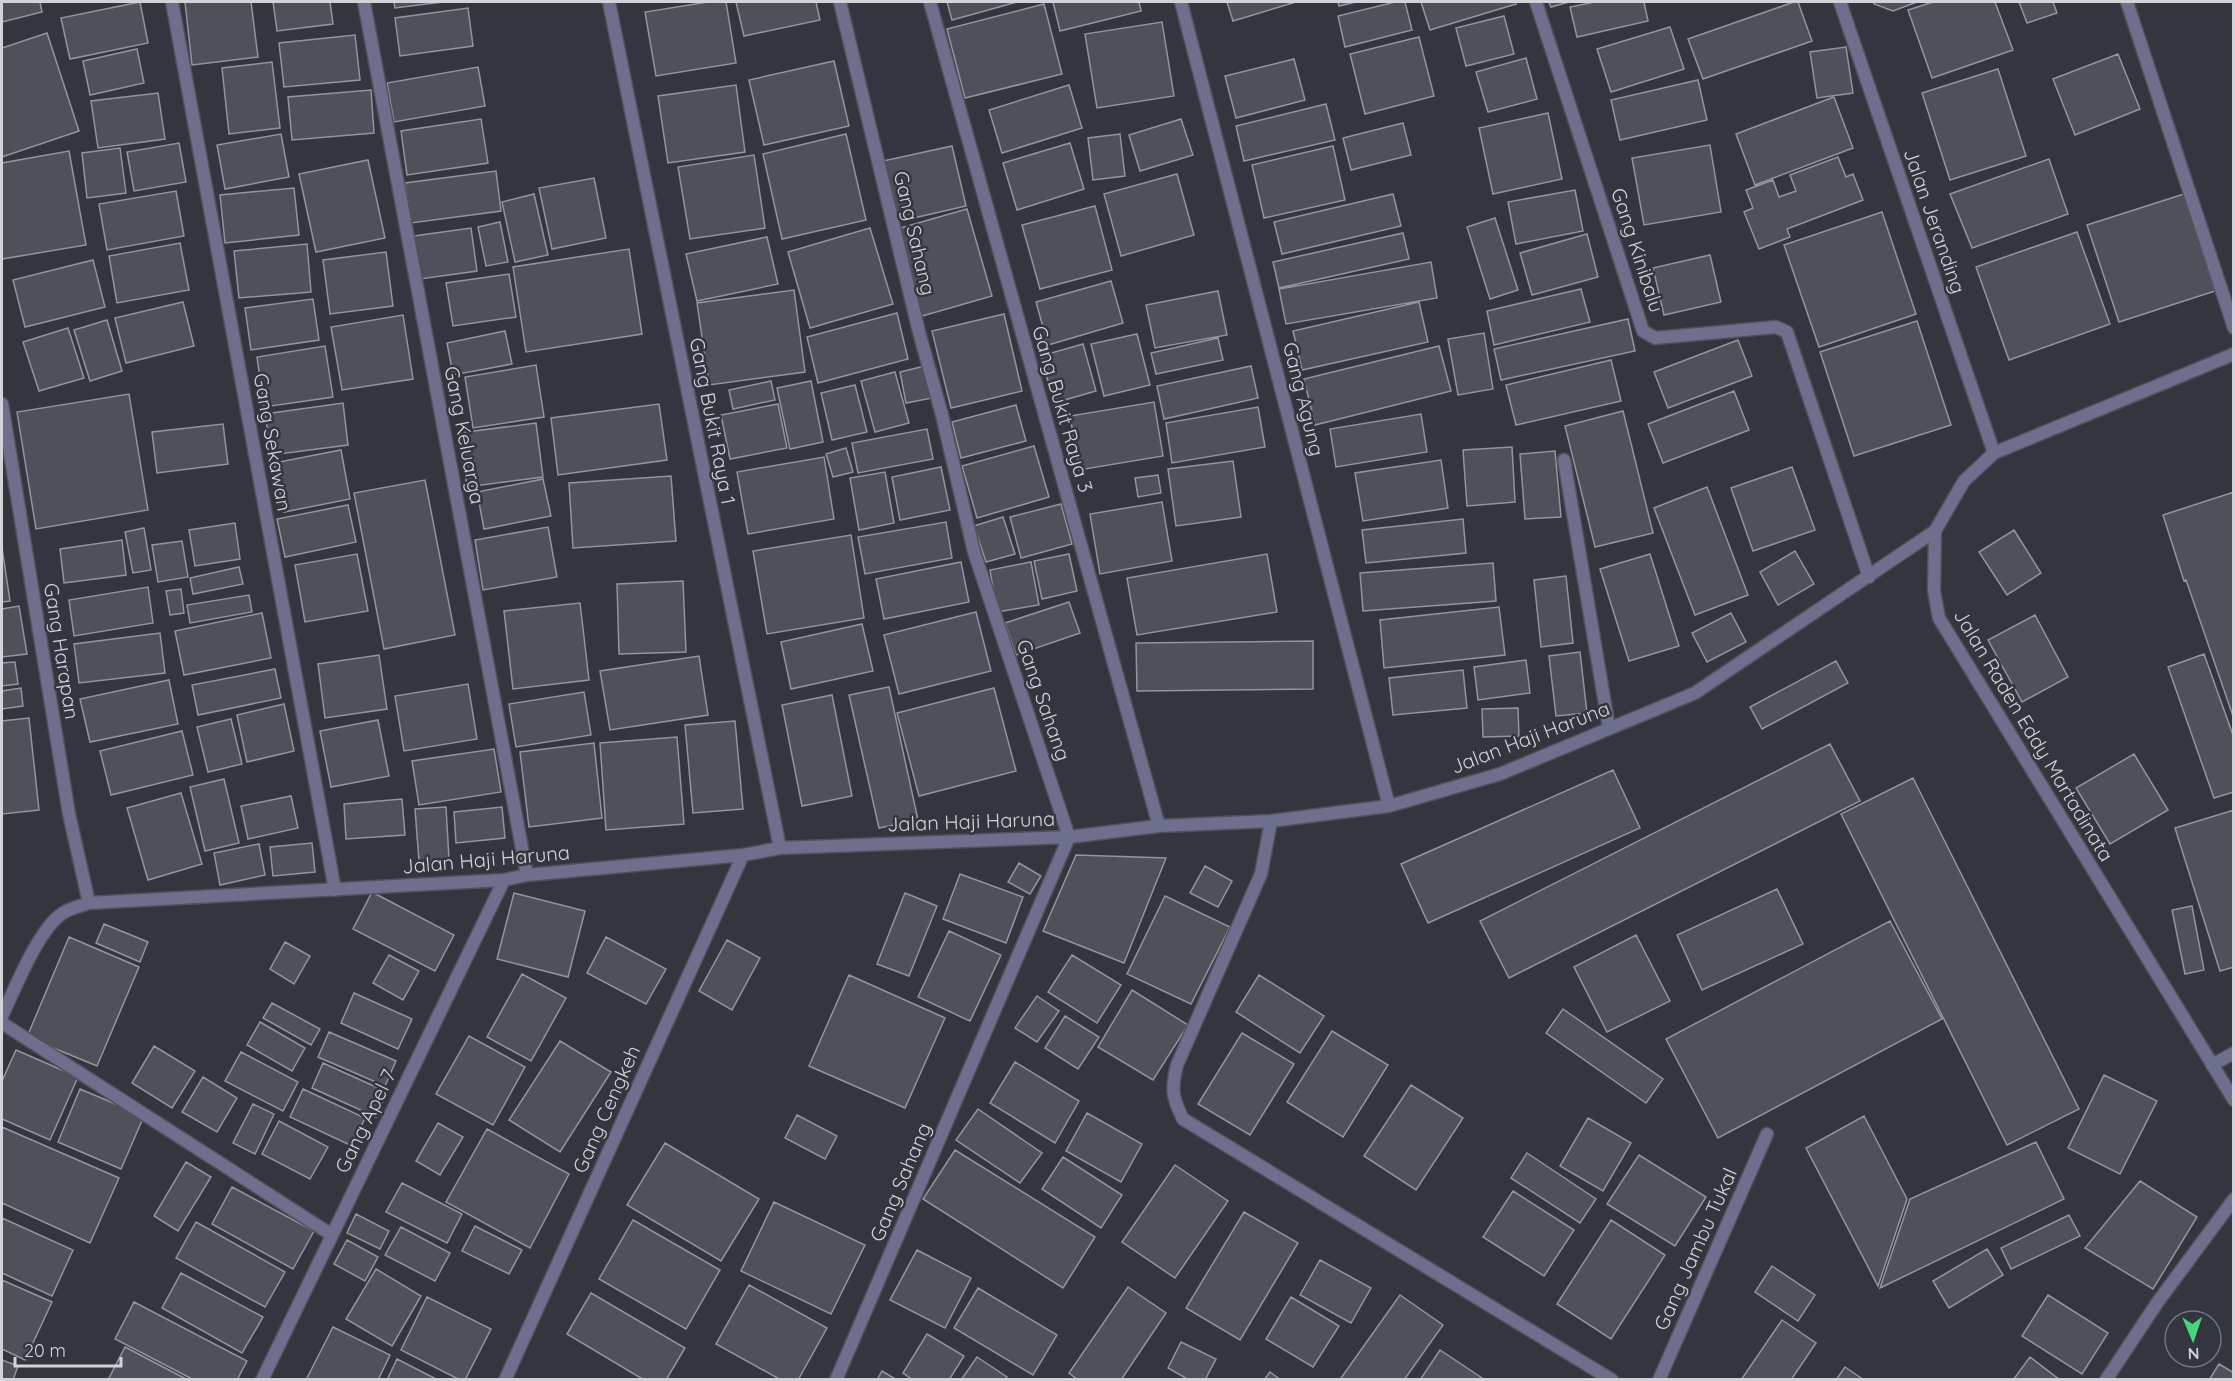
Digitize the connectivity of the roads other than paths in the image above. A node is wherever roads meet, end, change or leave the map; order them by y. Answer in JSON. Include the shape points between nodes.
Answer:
{"nodes":[{"id":1,"x":172,"y":2,"type":"edge"},
{"id":2,"x":364,"y":2,"type":"edge"},
{"id":3,"x":609,"y":2,"type":"edge"},
{"id":4,"x":840,"y":2,"type":"edge"},
{"id":5,"x":930,"y":2,"type":"edge"},
{"id":6,"x":1181,"y":2,"type":"edge"},
{"id":7,"x":1536,"y":2,"type":"edge"},
{"id":8,"x":1840,"y":2,"type":"edge"},
{"id":9,"x":2127,"y":2,"type":"edge"},
{"id":10,"x":2234,"y":328,"type":"edge"},
{"id":11,"x":2234,"y":354,"type":"edge"},
{"id":12,"x":2,"y":404,"type":"edge"},
{"id":13,"x":1994,"y":453,"type":"junction"},
{"id":14,"x":1564,"y":460,"type":"dead end"},
{"id":15,"x":1935,"y":531,"type":"junction"},
{"id":16,"x":1869,"y":577,"type":"junction"},
{"id":17,"x":1609,"y":728,"type":"junction"},
{"id":18,"x":1389,"y":806,"type":"junction"},
{"id":19,"x":1271,"y":821,"type":"junction"},
{"id":20,"x":1159,"y":826,"type":"junction"},
{"id":21,"x":1069,"y":837,"type":"junction"},
{"id":22,"x":780,"y":848,"type":"junction"},
{"id":23,"x":743,"y":855,"type":"junction"},
{"id":24,"x":527,"y":875,"type":"junction"},
{"id":25,"x":504,"y":880,"type":"junction"},
{"id":26,"x":335,"y":890,"type":"junction"},
{"id":27,"x":89,"y":903,"type":"junction"},
{"id":28,"x":2,"y":1016,"type":"edge"},
{"id":29,"x":2,"y":1023,"type":"edge"},
{"id":30,"x":2234,"y":1053,"type":"edge"},
{"id":31,"x":2212,"y":1065,"type":"junction"},
{"id":32,"x":2234,"y":1100,"type":"edge"},
{"id":33,"x":1767,"y":1134,"type":"dead end"},
{"id":34,"x":2234,"y":1199,"type":"edge"},
{"id":35,"x":332,"y":1235,"type":"junction"},
{"id":36,"x":262,"y":1380,"type":"edge"},
{"id":37,"x":505,"y":1380,"type":"edge"},
{"id":38,"x":836,"y":1380,"type":"edge"},
{"id":39,"x":1612,"y":1380,"type":"edge"},
{"id":40,"x":1659,"y":1380,"type":"edge"},
{"id":41,"x":2106,"y":1380,"type":"edge"}],
"edges":[{"from":1,"to":26,"type":"street","name":"Gang Sekawan"},
{"from":2,"to":24,"type":"street","name":"Gang Keluarga"},
{"from":3,"to":22,"type":"street","name":"Gang Bukit Raya 1"},
{"from":4,"to":21,"type":"street","name":"Gang Sahang","via":[[974,552]]},
{"from":5,"to":20,"type":"street","name":"Gang Bukit Raya 3"},
{"from":6,"to":18,"type":"street","name":"Gang Agung"},
{"from":7,"to":16,"type":"street","name":"Gang Kinibalu","via":[[1643,331],[1655,338],[1776,327],[1787,332]]},
{"from":8,"to":13,"type":"street","name":"Jalan Jeranding"},
{"from":9,"to":10,"type":"street"},
{"from":11,"to":13,"type":"street","name":"Jalan Raden Eddy Martadinata"},
{"from":12,"to":27,"type":"street","name":"Gang Harapan","via":[[69,814]]},
{"from":13,"to":15,"type":"street","name":"Jalan Raden Eddy Martadinata","via":[[1964,482]]},
{"from":14,"to":17,"type":"street"},
{"from":15,"to":16,"type":"street","name":"Jalan Haji Haruna"},
{"from":15,"to":31,"type":"street","name":"Jalan Raden Eddy Martadinata","via":[[1934,591],[1939,618]]},
{"from":16,"to":17,"type":"street","name":"Jalan Haji Haruna","via":[[1695,693]]},
{"from":17,"to":18,"type":"street","name":"Jalan Haji Haruna","via":[[1500,774]]},
{"from":18,"to":19,"type":"street","name":"Jalan Haji Haruna"},
{"from":19,"to":20,"type":"street","name":"Jalan Haji Haruna"},
{"from":19,"to":39,"type":"street","via":[[1261,874],[1177,1065],[1172,1084],[1174,1102],[1183,1119]]},
{"from":20,"to":21,"type":"street","name":"Jalan Haji Haruna"},
{"from":21,"to":22,"type":"street","name":"Jalan Haji Haruna"},
{"from":21,"to":38,"type":"street","name":"Gang Sahang"},
{"from":22,"to":23,"type":"street","name":"Jalan Haji Haruna"},
{"from":23,"to":24,"type":"street","name":"Jalan Haji Haruna"},
{"from":23,"to":37,"type":"street","name":"Gang Cengkeh"},
{"from":24,"to":25,"type":"street","name":"Jalan Haji Haruna"},
{"from":25,"to":26,"type":"street","name":"Jalan Haji Haruna"},
{"from":25,"to":35,"type":"street","name":"Gang Apel 7"},
{"from":26,"to":27,"type":"street","name":"Jalan Haji Haruna"},
{"from":27,"to":28,"type":"street","name":"Jalan Haji Haruna","via":[[63,912],[50,924]]},
{"from":29,"to":35,"type":"street"},
{"from":30,"to":31,"type":"street"},
{"from":31,"to":32,"type":"street","name":"Jalan Raden Eddy Martadinata"},
{"from":33,"to":40,"type":"street","name":"Gang Jambu Tukal"},
{"from":34,"to":41,"type":"street"},
{"from":35,"to":36,"type":"street","name":"Gang Apel 7"}]}
